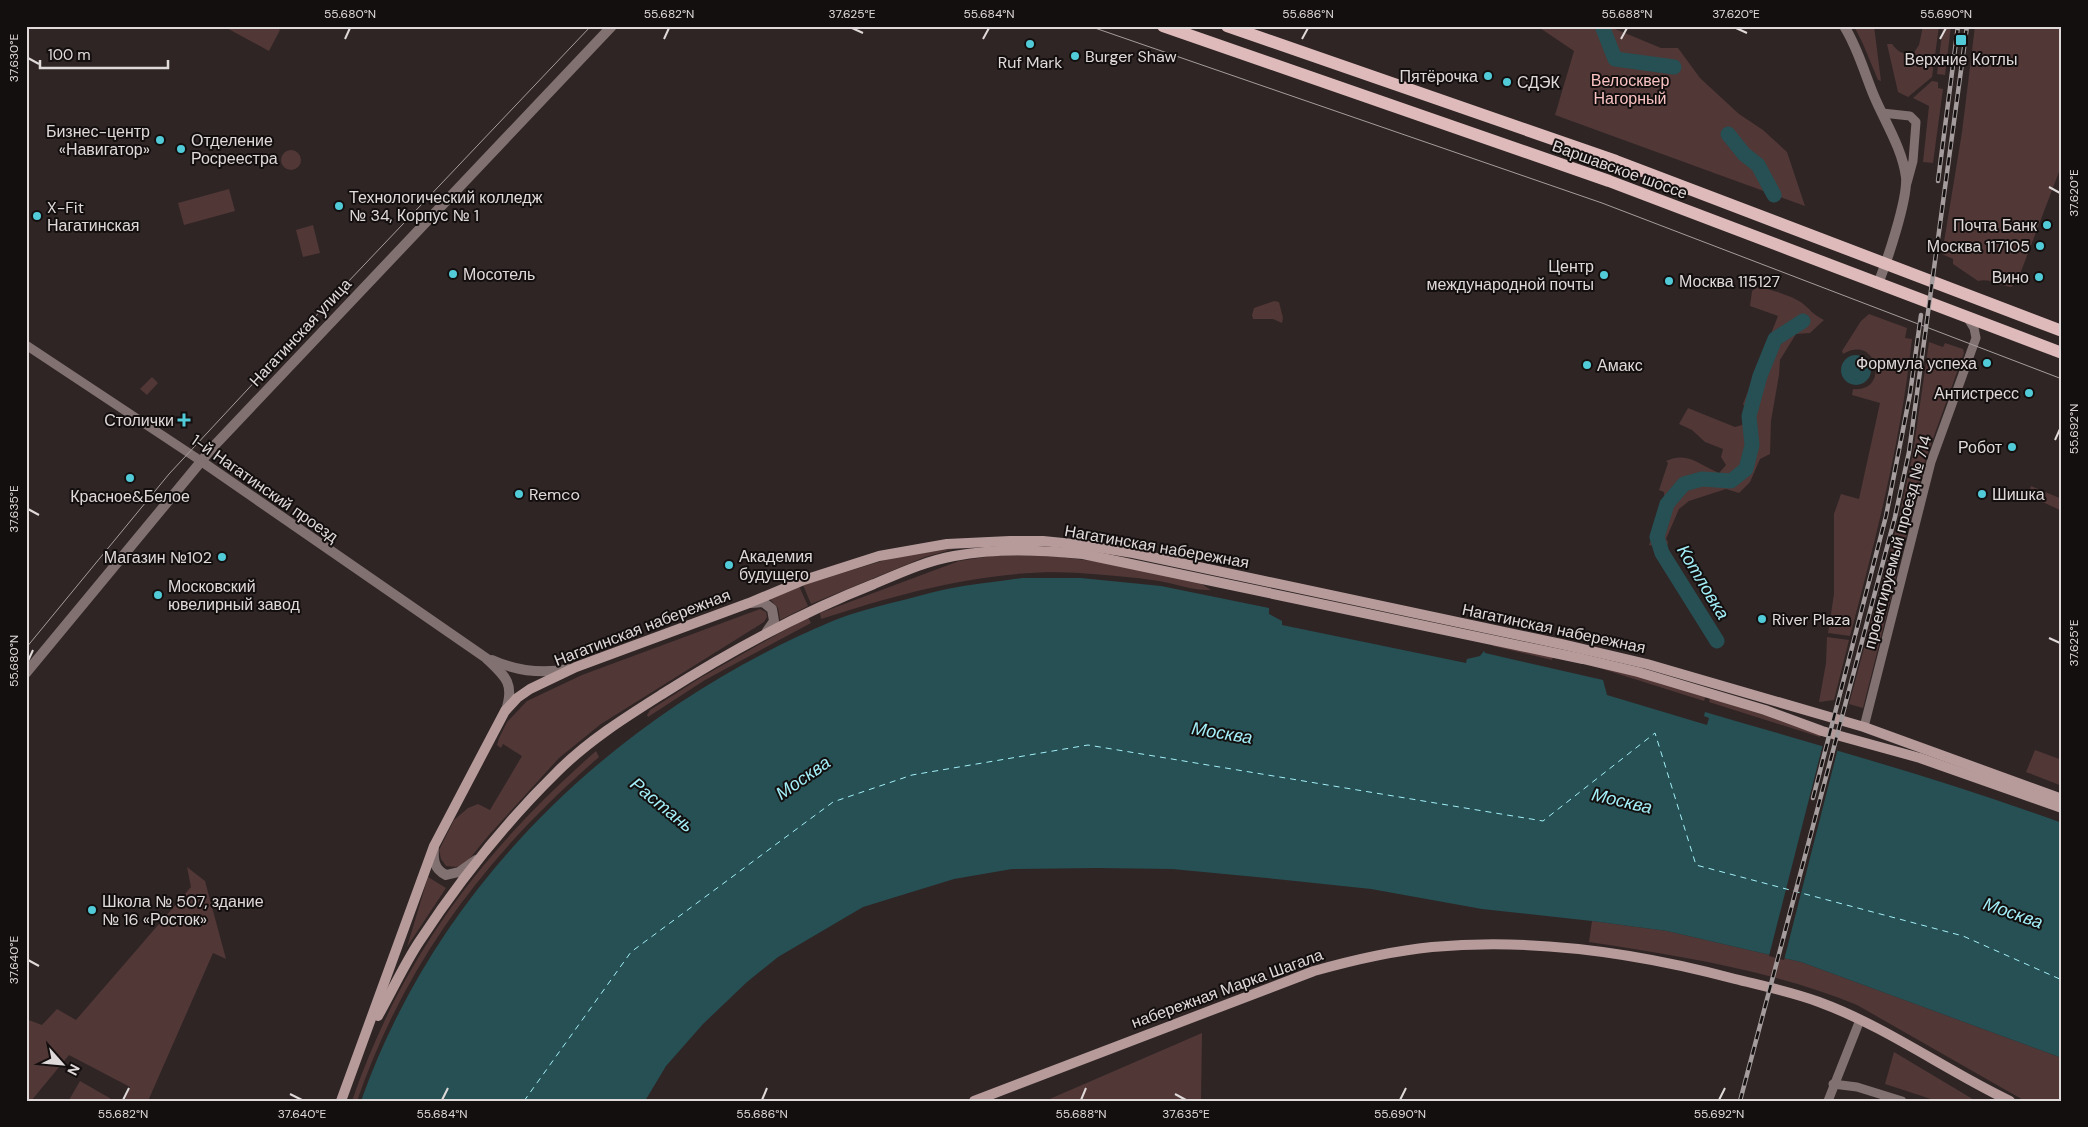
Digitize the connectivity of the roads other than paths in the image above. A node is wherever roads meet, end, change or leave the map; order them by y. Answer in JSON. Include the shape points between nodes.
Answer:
{"nodes":[{"id":1,"x":612,"y":26,"type":"edge"},
{"id":2,"x":1163,"y":26,"type":"edge"},
{"id":3,"x":1227,"y":26,"type":"edge"},
{"id":4,"x":1844,"y":26,"type":"edge"},
{"id":5,"x":1882,"y":113,"type":"junction"},
{"id":6,"x":1906,"y":188,"type":"junction"},
{"id":7,"x":1886,"y":263,"type":"junction"},
{"id":8,"x":1878,"y":284,"type":"junction"},
{"id":9,"x":1967,"y":317,"type":"junction"},
{"id":10,"x":1996,"y":329,"type":"junction"},
{"id":11,"x":2062,"y":331,"type":"edge"},
{"id":12,"x":1976,"y":338,"type":"junction"},
{"id":13,"x":26,"y":345,"type":"edge"},
{"id":14,"x":2062,"y":354,"type":"edge"},
{"id":15,"x":200,"y":461,"type":"junction"},
{"id":16,"x":749,"y":603,"type":"junction"},
{"id":17,"x":767,"y":632,"type":"junction"},
{"id":18,"x":486,"y":658,"type":"junction"},
{"id":19,"x":576,"y":667,"type":"junction"},
{"id":20,"x":26,"y":673,"type":"edge"},
{"id":21,"x":505,"y":711,"type":"junction"},
{"id":22,"x":1864,"y":727,"type":"junction"},
{"id":23,"x":2062,"y":799,"type":"edge"},
{"id":24,"x":2062,"y":808,"type":"edge"},
{"id":25,"x":434,"y":846,"type":"junction"},
{"id":26,"x":483,"y":853,"type":"junction"},
{"id":27,"x":1860,"y":1020,"type":"junction"},
{"id":28,"x":362,"y":1047,"type":"junction"},
{"id":29,"x":1833,"y":1084,"type":"junction"},
{"id":30,"x":341,"y":1101,"type":"edge"},
{"id":31,"x":974,"y":1101,"type":"edge"},
{"id":32,"x":1828,"y":1101,"type":"edge"},
{"id":33,"x":1902,"y":1101,"type":"edge"},
{"id":34,"x":2010,"y":1101,"type":"edge"}],
"edges":[{"from":1,"to":15,"type":"street","name":"Нагатинская улица"},
{"from":2,"to":8,"type":"main road","name":"Варшавское шоссе","via":[[1602,179]]},
{"from":3,"to":7,"type":"main road","name":"Варшавское шоссе","via":[[1616,161]]},
{"from":4,"to":5,"type":"street"},
{"from":5,"to":6,"type":"street","via":[[1895,139]]},
{"from":5,"to":6,"type":"street","via":[[1910,116],[1916,122],[1913,161]]},
{"from":6,"to":7,"type":"street"},
{"from":7,"to":8,"type":"street"},
{"from":7,"to":11,"type":"main road","name":"Варшавское шоссе"},
{"from":8,"to":9,"type":"main road","name":"Варшавское шоссе"},
{"from":9,"to":10,"type":"main road","name":"Варшавское шоссе"},
{"from":9,"to":12,"type":"street"},
{"from":10,"to":12,"type":"street","via":[[1984,331]]},
{"from":10,"to":14,"type":"main road","name":"Варшавское шоссе"},
{"from":12,"to":22,"type":"street","name":"проектируемый проезд № 714","via":[[1930,462]]},
{"from":13,"to":15,"type":"street","name":"1-й Нагатинский проезд"},
{"from":15,"to":18,"type":"street","name":"1-й Нагатинский проезд"},
{"from":15,"to":20,"type":"street","name":"Нагатинская улица"},
{"from":16,"to":17,"type":"street","via":[[764,602],[772,609],[774,620]]},
{"from":16,"to":19,"type":"main road","name":"Нагатинская набережная"},
{"from":16,"to":22,"type":"main road","name":"Нагатинская набережная","via":[[821,574],[909,550],[970,542],[1043,541],[1083,545],[1568,645],[1655,666]]},
{"from":17,"to":24,"type":"main road","name":"Нагатинская набережная","via":[[834,600],[952,556],[991,550],[1082,554],[1592,661],[1710,693],[1822,731],[1920,758]]},
{"from":17,"to":26,"type":"main road","name":"Нагатинская набережная","via":[[597,736],[528,801]]},
{"from":18,"to":19,"type":"street","via":[[512,668],[538,672]]},
{"from":18,"to":21,"type":"street","via":[[509,683],[510,697]]},
{"from":19,"to":21,"type":"main road","name":"Нагатинская набережная","via":[[530,689]]},
{"from":21,"to":25,"type":"main road","name":"Нагатинская набережная"},
{"from":22,"to":23,"type":"main road","name":"Нагатинская набережная"},
{"from":25,"to":26,"type":"street","via":[[434,863],[446,875],[459,872]]},
{"from":25,"to":28,"type":"main road","name":"Нагатинская набережная"},
{"from":26,"to":28,"type":"main road","name":"Нагатинская набережная","via":[[418,943]]},
{"from":27,"to":29,"type":"street"},
{"from":27,"to":31,"type":"main road","name":"набережная Марка Шагала","via":[[1818,1002],[1759,985],[1642,958],[1540,947],[1432,947],[1354,960],[1295,977]]},
{"from":27,"to":34,"type":"main road","name":"набережная Марка Шагала"},
{"from":28,"to":30,"type":"main road","name":"Нагатинская набережная"},
{"from":29,"to":32,"type":"street"},
{"from":29,"to":33,"type":"street","via":[[1857,1087]]}]}
